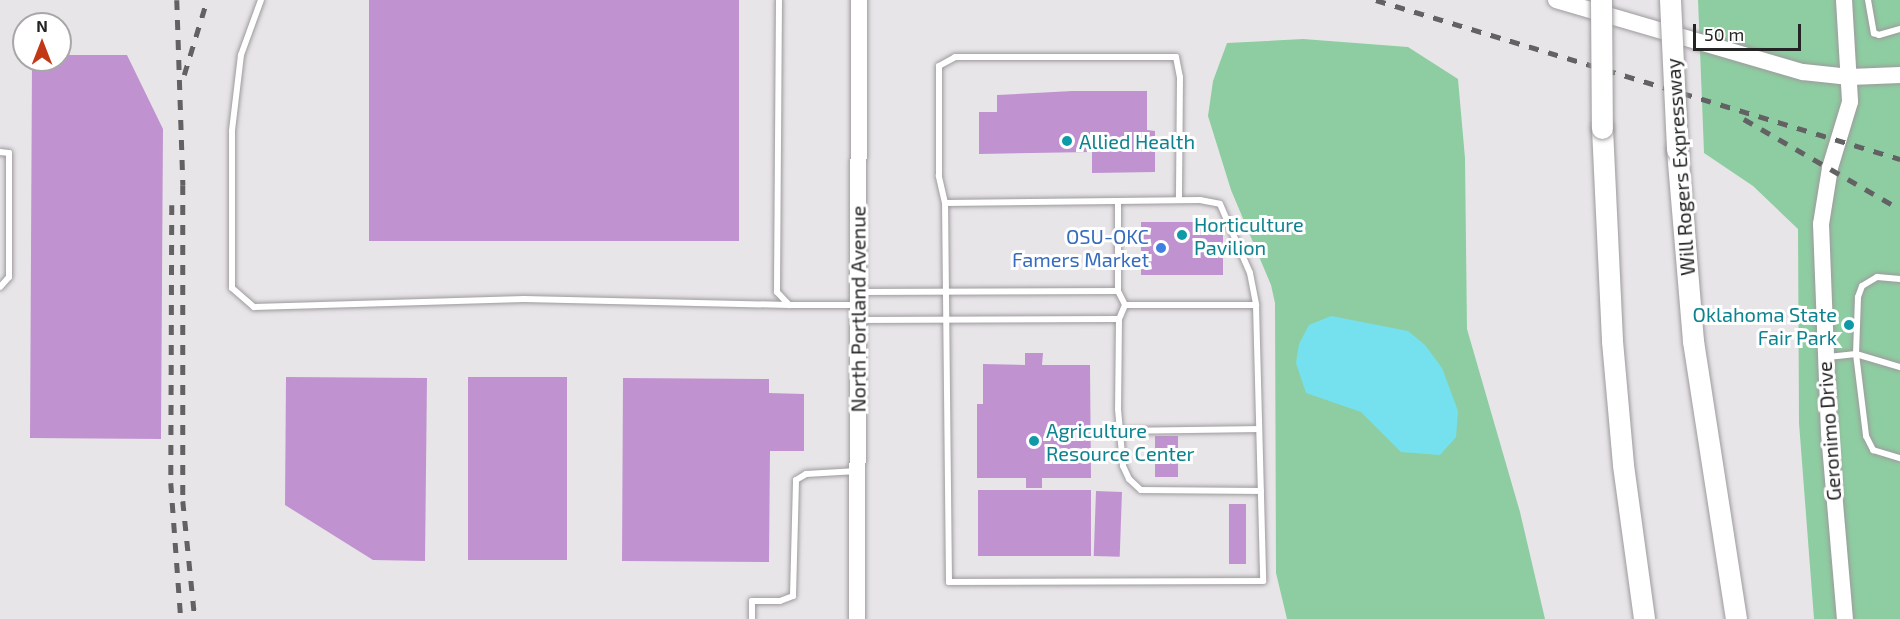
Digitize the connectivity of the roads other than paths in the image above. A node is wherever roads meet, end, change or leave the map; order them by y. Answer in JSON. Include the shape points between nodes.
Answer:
{"nodes":[{"id":1,"x":261,"y":0,"type":"edge"},
{"id":2,"x":779,"y":0,"type":"edge"},
{"id":3,"x":859,"y":0,"type":"edge"},
{"id":4,"x":1556,"y":0,"type":"edge"},
{"id":5,"x":1601,"y":0,"type":"edge"},
{"id":6,"x":1670,"y":0,"type":"edge"},
{"id":7,"x":1844,"y":0,"type":"edge"},
{"id":8,"x":1868,"y":0,"type":"edge"},
{"id":9,"x":1900,"y":29,"type":"edge"},
{"id":10,"x":1900,"y":75,"type":"edge"},
{"id":11,"x":1850,"y":77,"type":"junction"},
{"id":12,"x":0,"y":152,"type":"edge"},
{"id":13,"x":1179,"y":200,"type":"junction"},
{"id":14,"x":1118,"y":201,"type":"junction"},
{"id":15,"x":945,"y":203,"type":"junction"},
{"id":16,"x":1900,"y":279,"type":"edge"},
{"id":17,"x":0,"y":287,"type":"edge"},
{"id":18,"x":1118,"y":291,"type":"junction"},
{"id":19,"x":946,"y":293,"type":"junction"},
{"id":20,"x":789,"y":305,"type":"junction"},
{"id":21,"x":1125,"y":305,"type":"junction"},
{"id":22,"x":1256,"y":305,"type":"junction"},
{"id":23,"x":858,"y":306,"type":"junction"},
{"id":24,"x":1119,"y":319,"type":"junction"},
{"id":25,"x":947,"y":320,"type":"junction"},
{"id":26,"x":1856,"y":354,"type":"junction"},
{"id":27,"x":1825,"y":357,"type":"junction"},
{"id":28,"x":1900,"y":367,"type":"edge"},
{"id":29,"x":1259,"y":429,"type":"junction"},
{"id":30,"x":1120,"y":431,"type":"junction"},
{"id":31,"x":1900,"y":458,"type":"edge"},
{"id":32,"x":857,"y":471,"type":"junction"},
{"id":33,"x":1261,"y":491,"type":"junction"},
{"id":34,"x":752,"y":619,"type":"edge"},
{"id":35,"x":857,"y":619,"type":"edge"},
{"id":36,"x":1644,"y":619,"type":"edge"},
{"id":37,"x":1737,"y":619,"type":"edge"},
{"id":38,"x":1845,"y":619,"type":"edge"}],
"edges":[{"from":1,"to":20,"type":"lane","via":[[241,55],[232,130],[232,288],[254,308],[524,299]]},
{"from":2,"to":20,"type":"lane","via":[[777,292]]},
{"from":3,"to":23,"type":"street","name":"North Portland Avenue"},
{"from":4,"to":11,"type":"street","via":[[1788,68]]},
{"from":5,"to":36,"type":"highway","bridge":true,"via":[[1602,128],[1612,341],[1623,465]]},
{"from":6,"to":37,"type":"highway","name":"Will Rogers Expressway","bridge":true,"via":[[1677,150],[1693,341]]},
{"from":7,"to":11,"type":"street","name":"Geronimo Drive"},
{"from":8,"to":9,"type":"lane","via":[[1874,33]]},
{"from":10,"to":11,"type":"street"},
{"from":11,"to":27,"type":"street","name":"Geronimo Drive","via":[[1850,102],[1821,224]]},
{"from":12,"to":17,"type":"lane","via":[[9,153],[9,277]]},
{"from":13,"to":14,"type":"lane"},
{"from":13,"to":15,"type":"lane","via":[[1180,76],[1176,57],[967,57],[944,61],[937,70],[939,176]]},
{"from":13,"to":22,"type":"lane","via":[[1220,204],[1250,273]]},
{"from":14,"to":15,"type":"lane"},
{"from":14,"to":18,"type":"lane"},
{"from":15,"to":19,"type":"lane"},
{"from":16,"to":26,"type":"lane","via":[[1877,277],[1862,286],[1858,297]]},
{"from":18,"to":19,"type":"lane"},
{"from":18,"to":21,"type":"lane"},
{"from":19,"to":23,"type":"lane"},
{"from":19,"to":25,"type":"lane"},
{"from":20,"to":23,"type":"lane"},
{"from":21,"to":22,"type":"lane"},
{"from":21,"to":24,"type":"lane"},
{"from":22,"to":29,"type":"lane"},
{"from":23,"to":25,"type":"lane"},
{"from":23,"to":32,"type":"street","name":"North Portland Avenue"},
{"from":24,"to":25,"type":"lane"},
{"from":24,"to":30,"type":"lane"},
{"from":25,"to":33,"type":"lane","via":[[949,582],[1263,581]]},
{"from":26,"to":27,"type":"lane"},
{"from":26,"to":28,"type":"lane"},
{"from":26,"to":31,"type":"lane","via":[[1866,436],[1873,450]]},
{"from":27,"to":38,"type":"street","name":"Geronimo Drive"},
{"from":29,"to":30,"type":"lane"},
{"from":29,"to":33,"type":"lane"},
{"from":30,"to":33,"type":"lane","via":[[1123,466],[1141,490]]},
{"from":32,"to":34,"type":"lane","via":[[806,474],[796,480],[793,596],[780,601],[752,601]]},
{"from":32,"to":35,"type":"street","name":"North Portland Avenue"}]}
